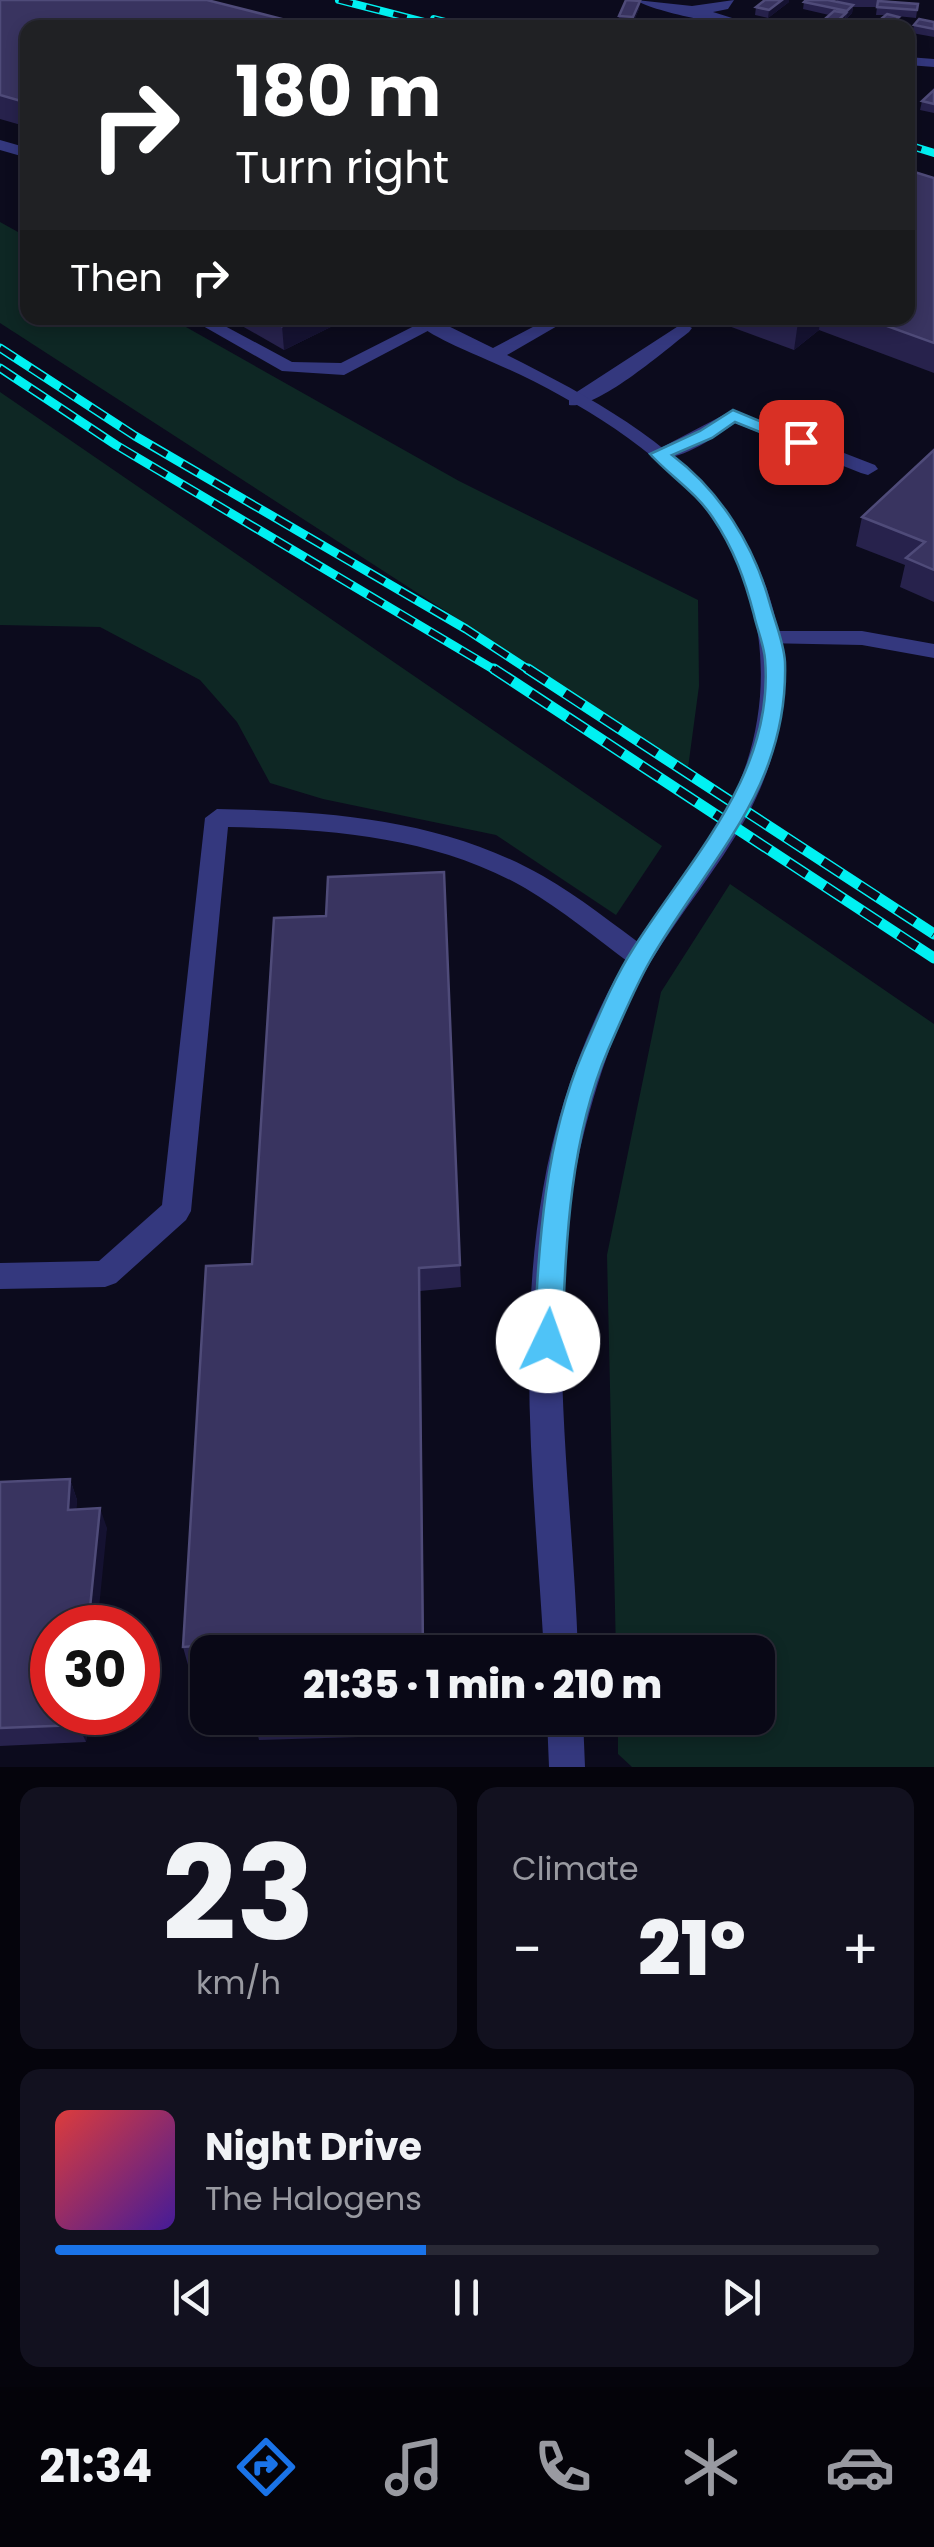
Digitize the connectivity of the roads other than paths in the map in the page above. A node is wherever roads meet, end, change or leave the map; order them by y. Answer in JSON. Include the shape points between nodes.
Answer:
{"nodes":[{"id":1,"x":643,"y":0,"type":"edge"},
{"id":2,"x":727,"y":0,"type":"edge"},
{"id":3,"x":696,"y":12,"type":"junction"},
{"id":4,"x":726,"y":20,"type":"edge"},
{"id":5,"x":211,"y":325,"type":"edge"},
{"id":6,"x":419,"y":325,"type":"edge"},
{"id":7,"x":434,"y":325,"type":"edge"},
{"id":8,"x":549,"y":325,"type":"edge"},
{"id":9,"x":684,"y":328,"type":"dead end"},
{"id":10,"x":492,"y":356,"type":"junction"},
{"id":11,"x":576,"y":401,"type":"junction"},
{"id":12,"x":659,"y":454,"type":"junction"},
{"id":13,"x":868,"y":469,"type":"dead end"},
{"id":14,"x":770,"y":638,"type":"junction"},
{"id":15,"x":934,"y":651,"type":"edge"},
{"id":16,"x":640,"y":957,"type":"junction"},
{"id":17,"x":0,"y":1276,"type":"edge"},
{"id":18,"x":560,"y":1635,"type":"edge"},
{"id":19,"x":566,"y":1735,"type":"edge"},
{"id":20,"x":567,"y":1767,"type":"edge"}],
"edges":[{"from":1,"to":3,"type":"street"},
{"from":2,"to":3,"type":"street"},
{"from":3,"to":4,"type":"street"},
{"from":5,"to":6,"type":"street","via":[[288,367],[344,369]]},
{"from":7,"to":10,"type":"street"},
{"from":8,"to":10,"type":"street"},
{"from":9,"to":11,"type":"street"},
{"from":10,"to":11,"type":"street"},
{"from":11,"to":12,"type":"street"},
{"from":12,"to":13,"type":"street","via":[[733,416]]},
{"from":12,"to":14,"type":"street","via":[[720,514],[751,568]]},
{"from":14,"to":15,"type":"street","via":[[862,638]]},
{"from":14,"to":16,"type":"street","via":[[772,713],[758,771],[734,820]]},
{"from":16,"to":17,"type":"street","via":[[534,882],[439,841],[306,819],[217,818],[176,1212],[105,1274]]},
{"from":16,"to":18,"type":"street","via":[[594,1054],[570,1132],[553,1232],[546,1378]]},
{"from":19,"to":20,"type":"street"}]}
